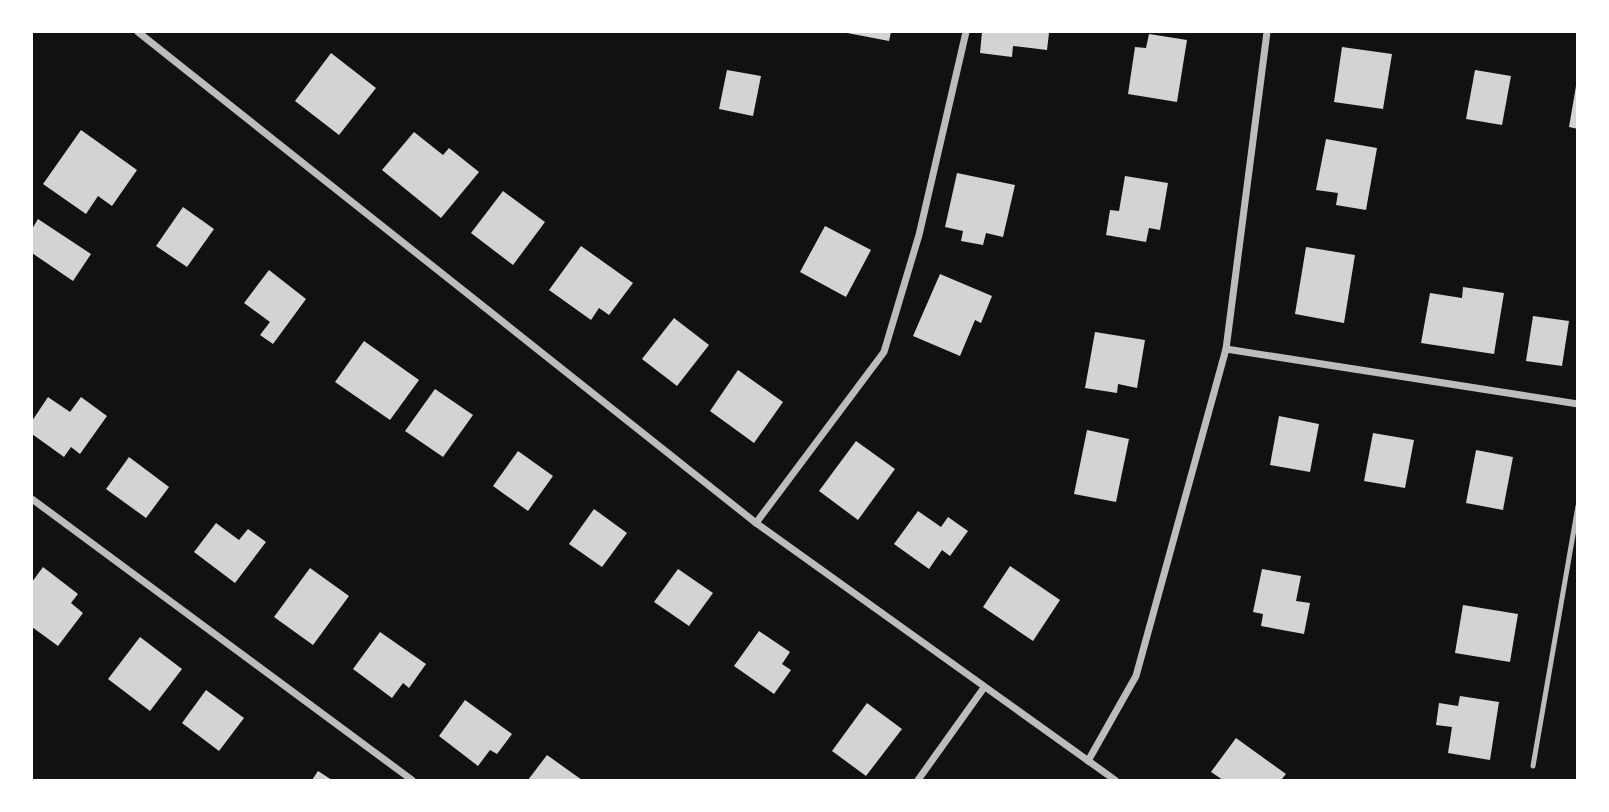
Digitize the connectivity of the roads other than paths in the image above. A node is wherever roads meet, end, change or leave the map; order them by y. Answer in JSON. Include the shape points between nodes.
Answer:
{"nodes":[{"id":1,"x":138,"y":32,"type":"edge"},
{"id":2,"x":966,"y":32,"type":"edge"},
{"id":3,"x":1267,"y":32,"type":"edge"},
{"id":4,"x":1226,"y":349,"type":"junction"},
{"id":5,"x":1577,"y":404,"type":"edge"},
{"id":6,"x":32,"y":499,"type":"edge"},
{"id":7,"x":1577,"y":506,"type":"edge"},
{"id":8,"x":755,"y":523,"type":"junction"},
{"id":9,"x":984,"y":689,"type":"junction"},
{"id":10,"x":1088,"y":761,"type":"junction"},
{"id":11,"x":1534,"y":766,"type":"dead end"},
{"id":12,"x":412,"y":780,"type":"edge"},
{"id":13,"x":918,"y":780,"type":"edge"},
{"id":14,"x":1115,"y":780,"type":"edge"}],
"edges":[{"from":1,"to":8,"type":"street"},
{"from":2,"to":8,"type":"street","via":[[919,235],[884,352]]},
{"from":3,"to":4,"type":"street"},
{"from":4,"to":5,"type":"street"},
{"from":4,"to":10,"type":"street","via":[[1136,676]]},
{"from":6,"to":12,"type":"street"},
{"from":7,"to":11,"type":"lane"},
{"from":8,"to":9,"type":"street"},
{"from":9,"to":10,"type":"street"},
{"from":9,"to":13,"type":"street"},
{"from":10,"to":14,"type":"street"}]}
